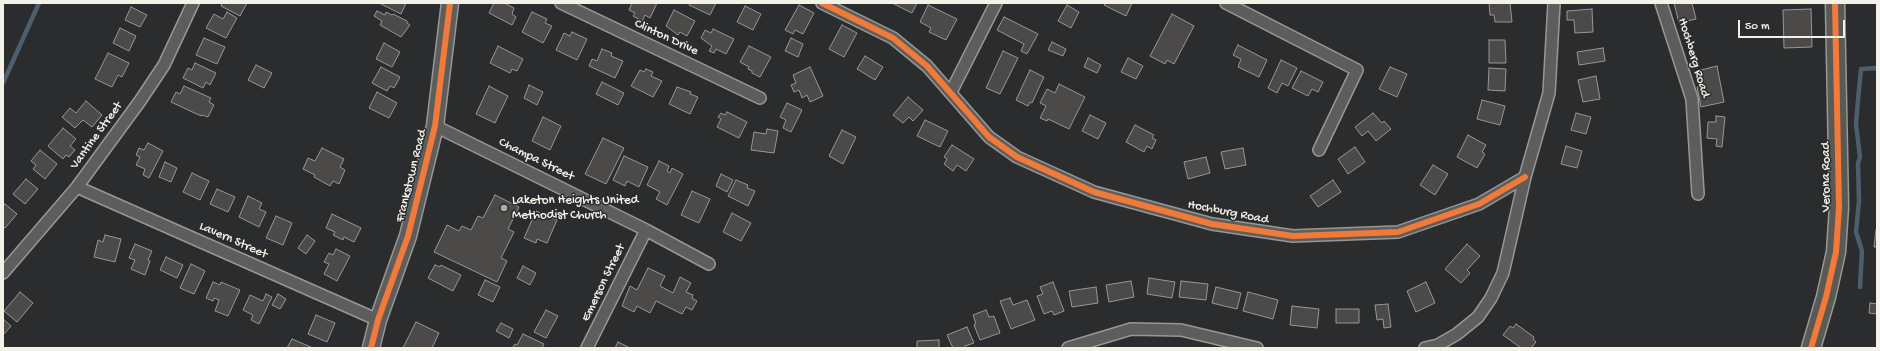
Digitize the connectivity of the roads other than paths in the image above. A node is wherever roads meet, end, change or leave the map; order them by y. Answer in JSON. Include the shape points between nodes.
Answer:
{"nodes":[{"id":1,"x":193,"y":3,"type":"edge"},
{"id":2,"x":449,"y":3,"type":"edge"},
{"id":3,"x":561,"y":3,"type":"edge"},
{"id":4,"x":822,"y":3,"type":"edge"},
{"id":5,"x":996,"y":3,"type":"edge"},
{"id":6,"x":1226,"y":3,"type":"edge"},
{"id":7,"x":1554,"y":3,"type":"edge"},
{"id":8,"x":1661,"y":3,"type":"edge"},
{"id":9,"x":1836,"y":3,"type":"edge"},
{"id":10,"x":951,"y":92,"type":"junction"},
{"id":11,"x":760,"y":98,"type":"dead end"},
{"id":12,"x":435,"y":126,"type":"junction"},
{"id":13,"x":1319,"y":150,"type":"dead end"},
{"id":14,"x":1525,"y":177,"type":"junction"},
{"id":15,"x":77,"y":187,"type":"junction"},
{"id":16,"x":1698,"y":194,"type":"dead end"},
{"id":17,"x":646,"y":230,"type":"junction"},
{"id":18,"x":709,"y":264,"type":"dead end"},
{"id":19,"x":3,"y":273,"type":"edge"},
{"id":20,"x":378,"y":320,"type":"junction"},
{"id":21,"x":371,"y":348,"type":"edge"},
{"id":22,"x":587,"y":348,"type":"edge"},
{"id":23,"x":1068,"y":348,"type":"edge"},
{"id":24,"x":1257,"y":348,"type":"edge"},
{"id":25,"x":1425,"y":348,"type":"edge"},
{"id":26,"x":1811,"y":348,"type":"edge"}],
"edges":[{"from":1,"to":15,"type":"street","name":"Vantine Street","via":[[164,65]]},
{"from":2,"to":12,"type":"main road","name":"Frankstown Road"},
{"from":3,"to":11,"type":"street","name":"Clinton Drive"},
{"from":4,"to":10,"type":"street","via":[[893,38],[927,66]]},
{"from":5,"to":10,"type":"street"},
{"from":6,"to":13,"type":"street","via":[[1357,70]]},
{"from":7,"to":14,"type":"street","via":[[1549,93]]},
{"from":8,"to":16,"type":"street","name":"Hochberg Road","via":[[1692,99]]},
{"from":9,"to":26,"type":"main road","name":"Verona Road","via":[[1839,207],[1836,252]]},
{"from":10,"to":14,"type":"street","name":"Hochburg Road","via":[[989,137],[1017,157],[1094,192],[1212,224],[1293,236],[1398,232],[1479,204]]},
{"from":12,"to":17,"type":"street","name":"Champa Street"},
{"from":12,"to":20,"type":"main road","name":"Frankstown Road","via":[[408,236]]},
{"from":14,"to":25,"type":"street","via":[[1503,273],[1491,298],[1478,317],[1456,334]]},
{"from":15,"to":19,"type":"street","name":"Vantine Street"},
{"from":15,"to":20,"type":"street","name":"Lavern Street"},
{"from":17,"to":18,"type":"street","name":"Champa Street"},
{"from":17,"to":22,"type":"street","name":"Emerson Street"},
{"from":20,"to":21,"type":"main road","name":"Frankstown Road"},
{"from":23,"to":24,"type":"street","via":[[1131,329],[1181,330]]}]}
